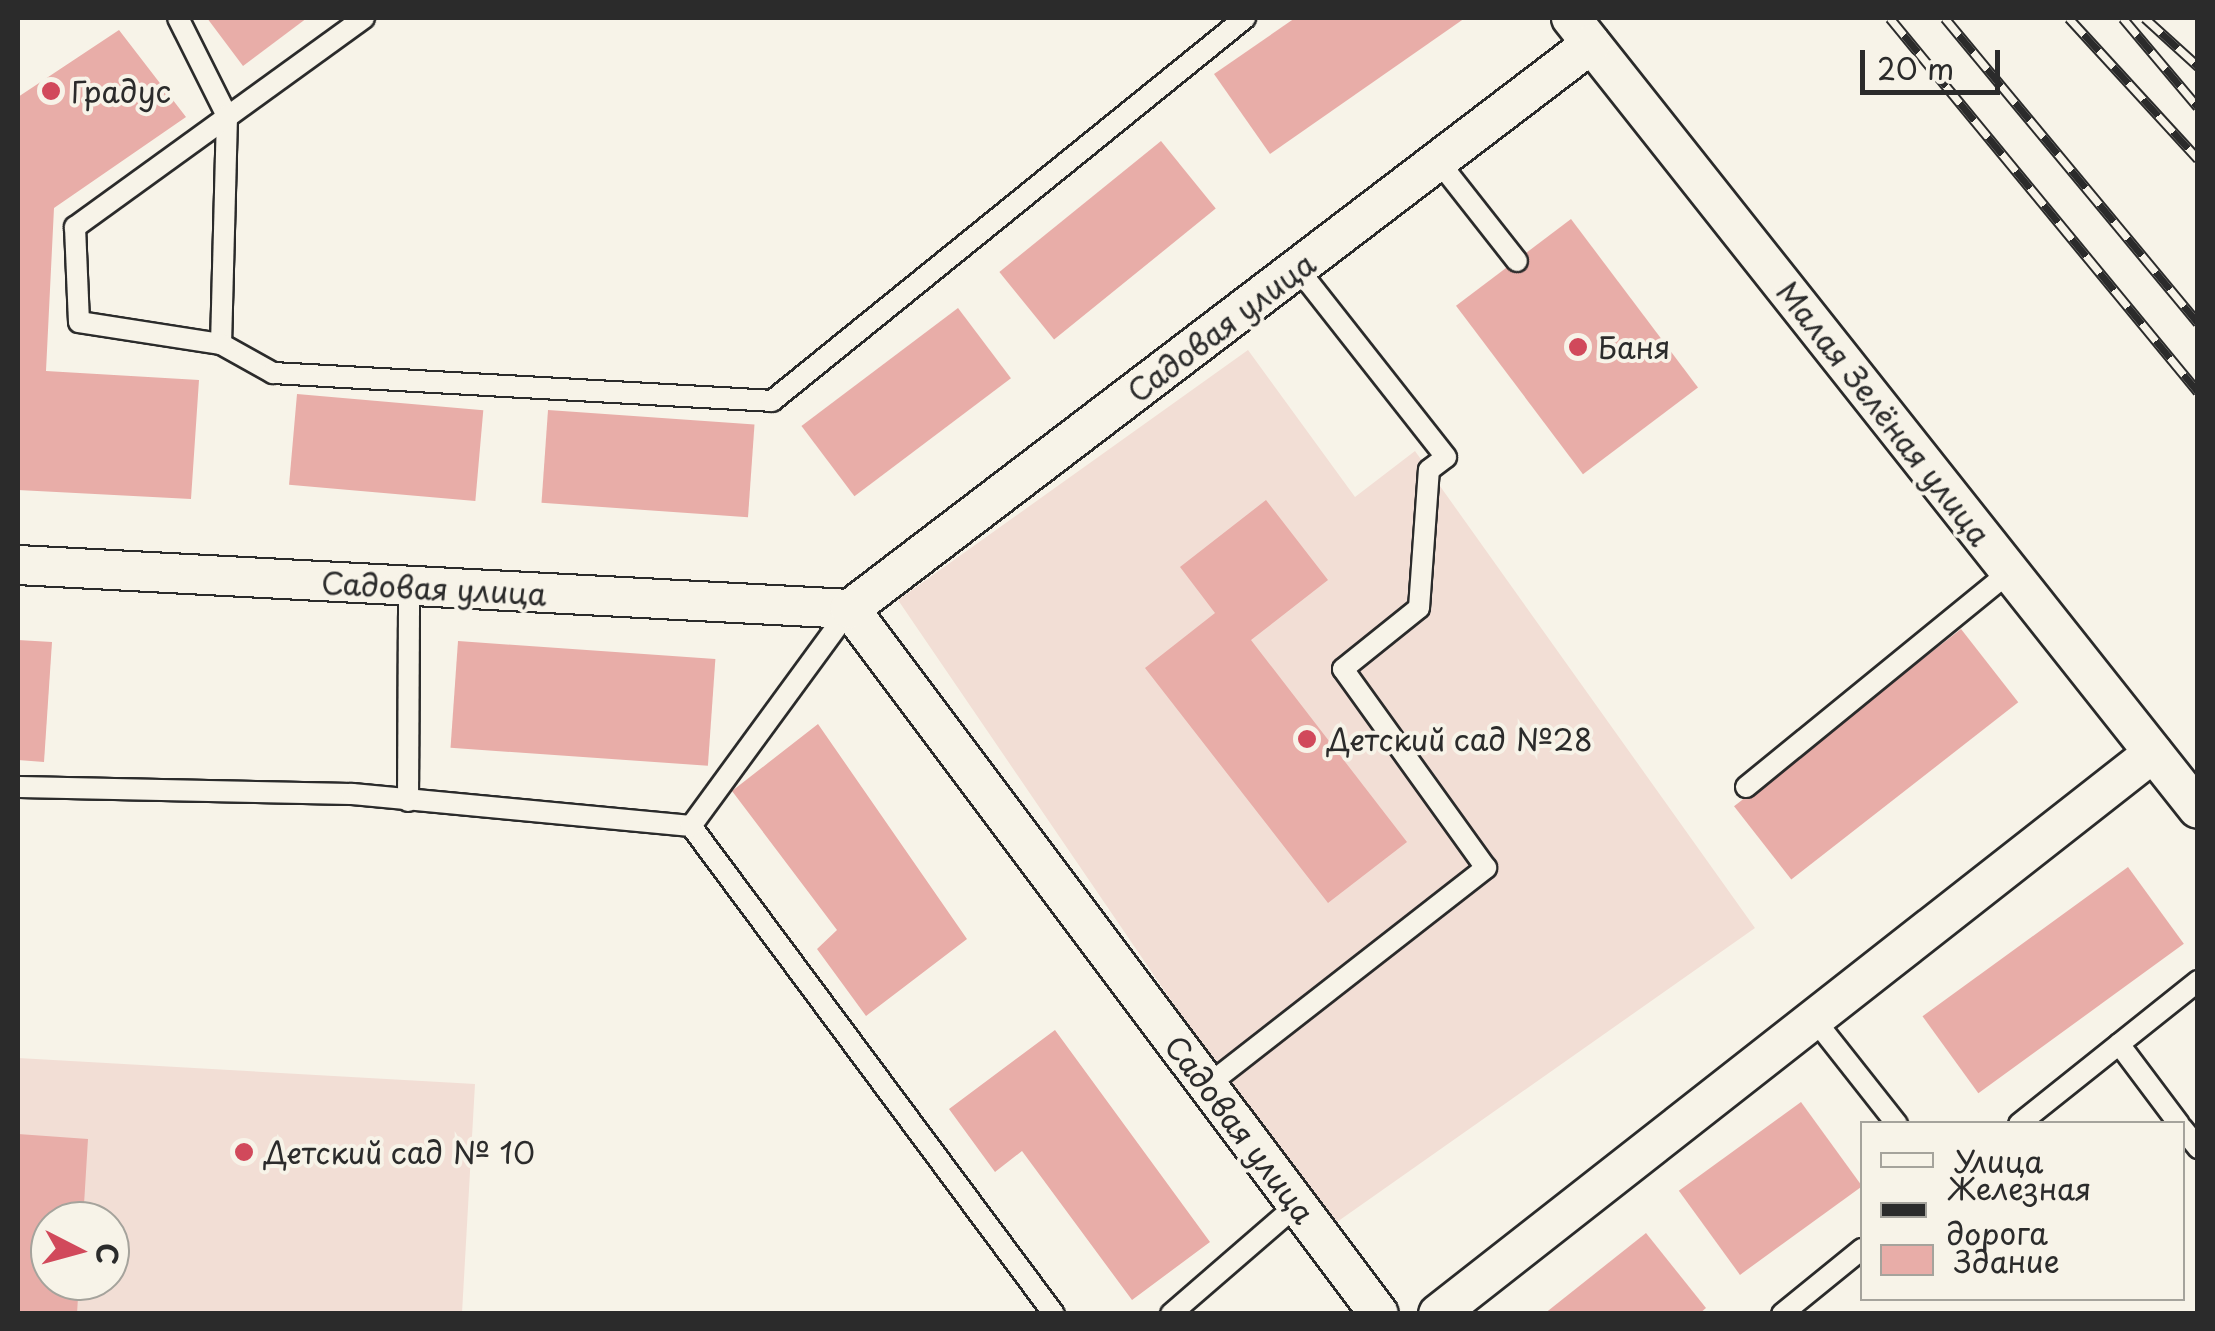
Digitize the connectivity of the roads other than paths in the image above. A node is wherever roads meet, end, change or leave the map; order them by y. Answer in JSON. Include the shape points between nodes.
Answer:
{"nodes":[{"id":1,"x":178,"y":18,"type":"edge"},
{"id":2,"x":364,"y":18,"type":"edge"},
{"id":3,"x":1246,"y":18,"type":"edge"},
{"id":4,"x":1581,"y":31,"type":"edge"},
{"id":5,"x":227,"y":116,"type":"junction"},
{"id":6,"x":1439,"y":162,"type":"junction"},
{"id":7,"x":1517,"y":261,"type":"dead end"},
{"id":8,"x":1298,"y":269,"type":"junction"},
{"id":9,"x":221,"y":344,"type":"junction"},
{"id":10,"x":18,"y":565,"type":"edge"},
{"id":11,"x":2010,"y":572,"type":"junction"},
{"id":12,"x":408,"y":587,"type":"junction"},
{"id":13,"x":850,"y":608,"type":"junction"},
{"id":14,"x":2153,"y":753,"type":"junction"},
{"id":15,"x":1746,"y":786,"type":"dead end"},
{"id":16,"x":18,"y":787,"type":"edge"},
{"id":17,"x":408,"y":801,"type":"junction"},
{"id":18,"x":2198,"y":809,"type":"edge"},
{"id":19,"x":691,"y":826,"type":"junction"},
{"id":20,"x":2198,"y":981,"type":"edge"},
{"id":21,"x":1814,"y":1019,"type":"junction"},
{"id":22,"x":2118,"y":1044,"type":"junction"},
{"id":23,"x":1208,"y":1085,"type":"junction"},
{"id":24,"x":1895,"y":1121,"type":"edge"},
{"id":25,"x":2023,"y":1121,"type":"edge"},
{"id":26,"x":2177,"y":1121,"type":"edge"},
{"id":27,"x":1297,"y":1205,"type":"junction"},
{"id":28,"x":1860,"y":1251,"type":"edge"},
{"id":29,"x":1054,"y":1314,"type":"edge"},
{"id":30,"x":1171,"y":1314,"type":"edge"},
{"id":31,"x":1379,"y":1314,"type":"edge"},
{"id":32,"x":1438,"y":1314,"type":"edge"},
{"id":33,"x":1782,"y":1314,"type":"edge"}],
"edges":[{"from":1,"to":5,"type":"lane"},
{"from":2,"to":5,"type":"lane"},
{"from":3,"to":9,"type":"lane","via":[[772,401],[273,373]]},
{"from":4,"to":6,"type":"street","name":"Садовая улица"},
{"from":4,"to":11,"type":"street","name":"Малая Зелёная улица"},
{"from":5,"to":9,"type":"lane"},
{"from":5,"to":9,"type":"lane","via":[[75,227],[79,322]]},
{"from":6,"to":7,"type":"lane"},
{"from":6,"to":8,"type":"street","name":"Садовая улица"},
{"from":8,"to":13,"type":"street","name":"Садовая улица"},
{"from":8,"to":23,"type":"lane","via":[[1446,458],[1429,470],[1419,608],[1343,669],[1486,868]]},
{"from":10,"to":12,"type":"street","name":"Садовая улица"},
{"from":11,"to":14,"type":"street","name":"Малая Зелёная улица"},
{"from":11,"to":15,"type":"lane"},
{"from":12,"to":13,"type":"street","name":"Садовая улица"},
{"from":12,"to":17,"type":"lane"},
{"from":13,"to":19,"type":"lane"},
{"from":13,"to":23,"type":"street","name":"Садовая улица"},
{"from":14,"to":18,"type":"street","name":"Малая Зелёная улица"},
{"from":14,"to":21,"type":"street"},
{"from":16,"to":17,"type":"lane"},
{"from":17,"to":19,"type":"lane"},
{"from":19,"to":29,"type":"lane"},
{"from":20,"to":22,"type":"lane"},
{"from":21,"to":24,"type":"lane"},
{"from":21,"to":32,"type":"street"},
{"from":22,"to":25,"type":"lane"},
{"from":22,"to":26,"type":"lane"},
{"from":23,"to":27,"type":"street","name":"Садовая улица"},
{"from":27,"to":30,"type":"lane"},
{"from":27,"to":31,"type":"street","name":"Садовая улица"},
{"from":28,"to":33,"type":"lane"}]}
